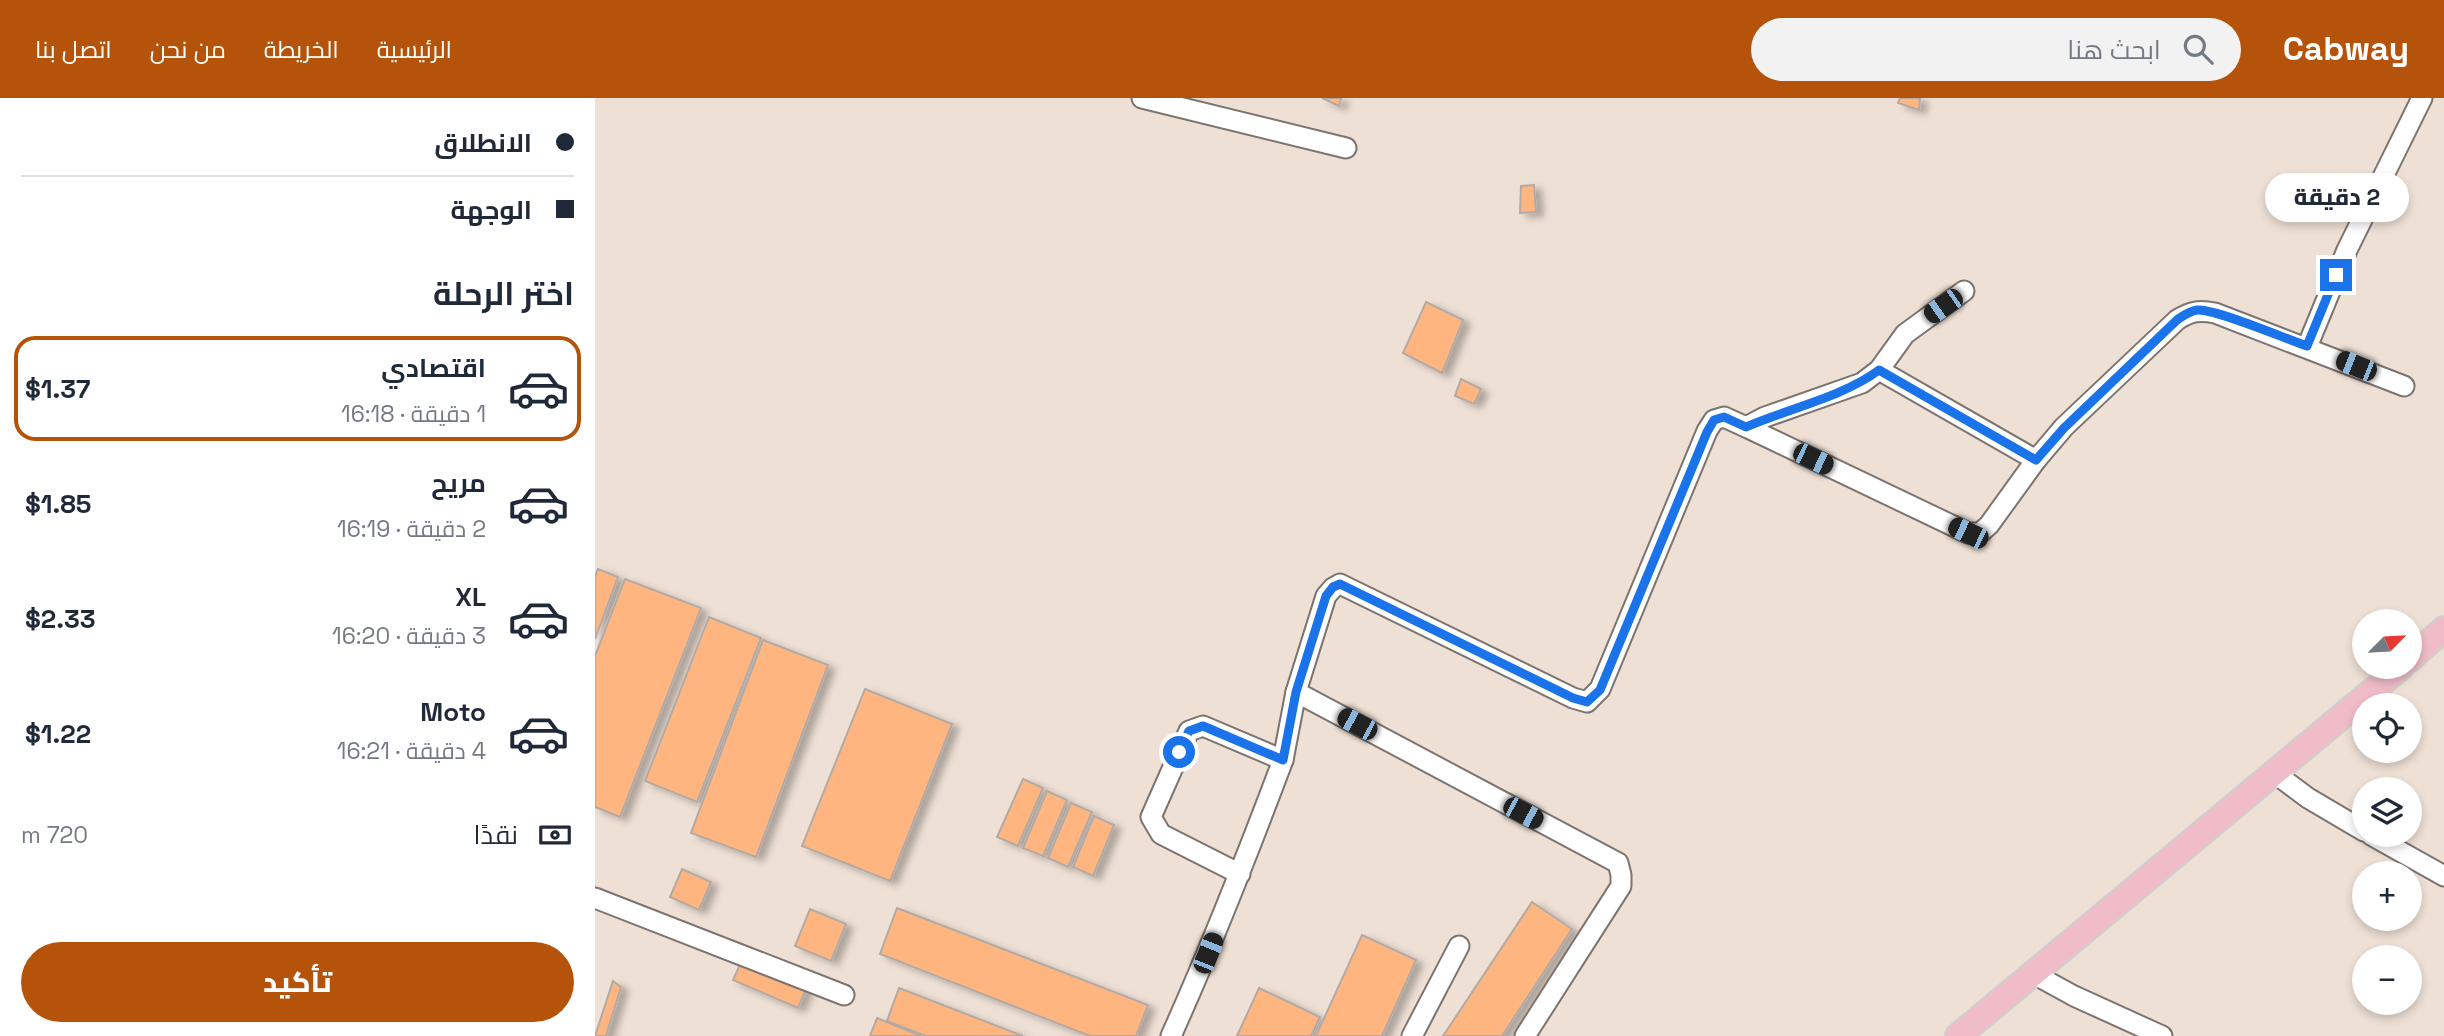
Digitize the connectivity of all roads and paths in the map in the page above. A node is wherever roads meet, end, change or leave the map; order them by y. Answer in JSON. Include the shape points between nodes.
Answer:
{"nodes":[{"id":1,"x":1142,"y":98,"type":"edge"},
{"id":2,"x":2421,"y":98,"type":"edge"},
{"id":3,"x":1346,"y":148,"type":"dead end"},
{"id":4,"x":1964,"y":291,"type":"dead end"},
{"id":5,"x":2307,"y":346,"type":"junction"},
{"id":6,"x":1879,"y":370,"type":"junction"},
{"id":7,"x":2404,"y":386,"type":"dead end"},
{"id":8,"x":1746,"y":427,"type":"junction"},
{"id":9,"x":2036,"y":460,"type":"junction"},
{"id":10,"x":2444,"y":629,"type":"edge"},
{"id":11,"x":2422,"y":648,"type":"edge"},
{"id":12,"x":2386,"y":679,"type":"edge"},
{"id":13,"x":1296,"y":692,"type":"junction"},
{"id":14,"x":1283,"y":760,"type":"junction"},
{"id":15,"x":2273,"y":772,"type":"junction"},
{"id":16,"x":2352,"y":824,"type":"edge"},
{"id":17,"x":2392,"y":847,"type":"edge"},
{"id":18,"x":1240,"y":874,"type":"junction"},
{"id":19,"x":2444,"y":876,"type":"edge"},
{"id":20,"x":595,"y":898,"type":"edge"},
{"id":21,"x":1459,"y":946,"type":"dead end"},
{"id":22,"x":2032,"y":973,"type":"junction"},
{"id":23,"x":844,"y":995,"type":"dead end"},
{"id":24,"x":1171,"y":1036,"type":"edge"},
{"id":25,"x":1412,"y":1036,"type":"edge"},
{"id":26,"x":1525,"y":1036,"type":"edge"},
{"id":27,"x":1958,"y":1036,"type":"edge"},
{"id":28,"x":2162,"y":1036,"type":"edge"}],
"edges":[{"from":1,"to":3,"type":"street"},
{"from":2,"to":5,"type":"street","via":[[2347,250]]},
{"from":4,"to":6,"type":"street","via":[[1905,334]]},
{"from":5,"to":7,"type":"street"},
{"from":5,"to":9,"type":"street","via":[[2215,313],[2188,313],[2064,428]]},
{"from":6,"to":8,"type":"street","via":[[1861,383]]},
{"from":6,"to":9,"type":"street"},
{"from":8,"to":9,"type":"street","via":[[1968,533],[1980,533],[1989,525]]},
{"from":8,"to":13,"type":"street","via":[[1724,417],[1714,420],[1707,432],[1600,690],[1587,702],[1340,584],[1326,596]]},
{"from":10,"to":11,"type":"main road"},
{"from":12,"to":15,"type":"main road"},
{"from":13,"to":14,"type":"street"},
{"from":13,"to":26,"type":"street","via":[[1618,863],[1621,886]]},
{"from":14,"to":18,"type":"street"},
{"from":14,"to":18,"type":"street","via":[[1203,726],[1189,731],[1151,817],[1161,834]]},
{"from":15,"to":16,"type":"street"},
{"from":15,"to":22,"type":"main road"},
{"from":17,"to":19,"type":"street"},
{"from":18,"to":24,"type":"street"},
{"from":20,"to":23,"type":"street"},
{"from":21,"to":25,"type":"street"},
{"from":22,"to":27,"type":"main road"},
{"from":22,"to":28,"type":"street"}]}
